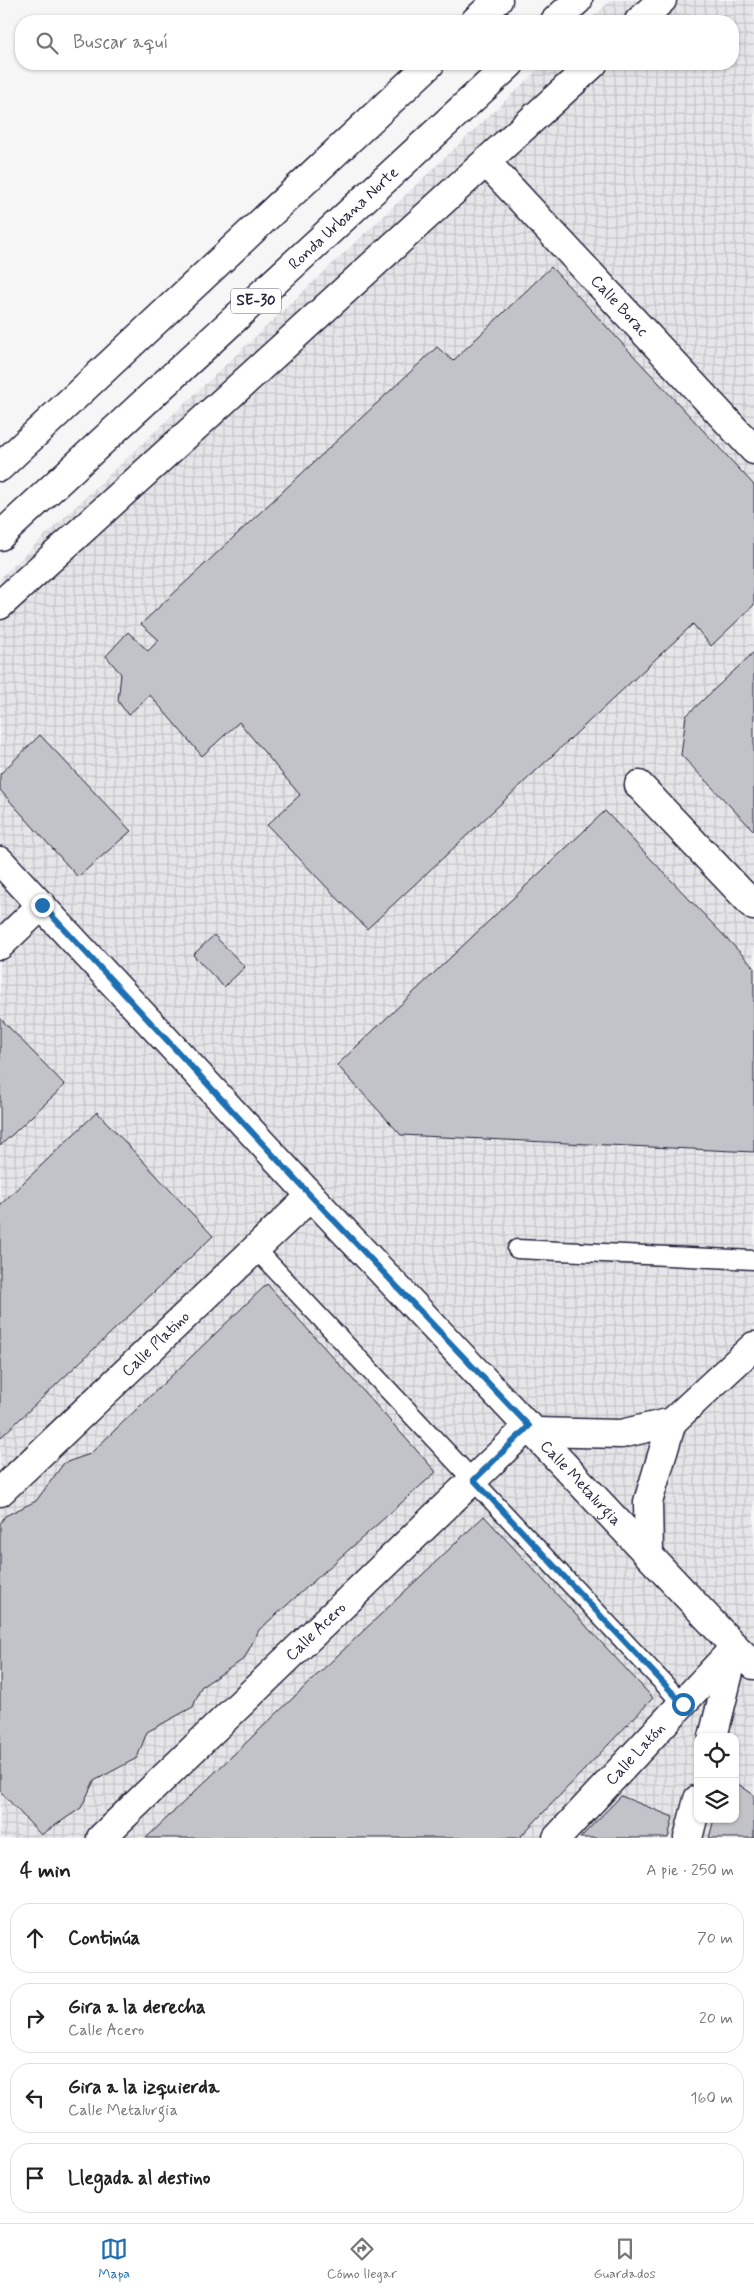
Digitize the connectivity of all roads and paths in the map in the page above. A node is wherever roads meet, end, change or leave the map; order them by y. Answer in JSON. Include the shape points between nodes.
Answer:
{"nodes":[{"id":1,"x":498,"y":0,"type":"edge"},
{"id":2,"x":578,"y":0,"type":"edge"},
{"id":3,"x":662,"y":0,"type":"edge"},
{"id":4,"x":482,"y":15,"type":"edge"},
{"id":5,"x":562,"y":15,"type":"edge"},
{"id":6,"x":646,"y":15,"type":"edge"},
{"id":7,"x":424,"y":70,"type":"edge"},
{"id":8,"x":504,"y":70,"type":"edge"},
{"id":9,"x":586,"y":70,"type":"edge"},
{"id":10,"x":486,"y":162,"type":"junction"},
{"id":11,"x":754,"y":450,"type":"edge"},
{"id":12,"x":0,"y":468,"type":"edge"},
{"id":13,"x":0,"y":536,"type":"edge"},
{"id":14,"x":0,"y":605,"type":"edge"},
{"id":15,"x":639,"y":785,"type":"dead end"},
{"id":16,"x":0,"y":861,"type":"edge"},
{"id":17,"x":42,"y":905,"type":"junction"},
{"id":18,"x":754,"y":906,"type":"edge"},
{"id":19,"x":0,"y":945,"type":"edge"},
{"id":20,"x":311,"y":1196,"type":"junction"},
{"id":21,"x":256,"y":1248,"type":"junction"},
{"id":22,"x":517,"y":1249,"type":"dead end"},
{"id":23,"x":754,"y":1260,"type":"edge"},
{"id":24,"x":754,"y":1346,"type":"edge"},
{"id":25,"x":672,"y":1422,"type":"junction"},
{"id":26,"x":532,"y":1429,"type":"junction"},
{"id":27,"x":621,"y":1434,"type":"junction"},
{"id":28,"x":572,"y":1472,"type":"junction"},
{"id":29,"x":474,"y":1480,"type":"junction"},
{"id":30,"x":0,"y":1492,"type":"edge"},
{"id":31,"x":648,"y":1555,"type":"junction"},
{"id":32,"x":745,"y":1656,"type":"edge"},
{"id":33,"x":683,"y":1704,"type":"junction"},
{"id":34,"x":715,"y":1733,"type":"edge"},
{"id":35,"x":694,"y":1815,"type":"edge"},
{"id":36,"x":101,"y":1838,"type":"edge"},
{"id":37,"x":557,"y":1838,"type":"edge"},
{"id":38,"x":688,"y":1838,"type":"edge"}],
"edges":[{"from":1,"to":4,"type":"main road"},
{"from":2,"to":5,"type":"main road"},
{"from":3,"to":6,"type":"main road"},
{"from":7,"to":12,"type":"main road"},
{"from":8,"to":13,"type":"main road","name":"Ronda Urbana Norte","number":"SE-30"},
{"from":9,"to":10,"type":"main road"},
{"from":10,"to":11,"type":"main road","name":"Calle Borac"},
{"from":10,"to":14,"type":"main road"},
{"from":15,"to":18,"type":"main road"},
{"from":16,"to":17,"type":"main road","name":"Calle Metalurgia"},
{"from":17,"to":19,"type":"main road"},
{"from":17,"to":20,"type":"main road","name":"Calle Metalurgia"},
{"from":20,"to":21,"type":"main road","name":"Calle Platino"},
{"from":20,"to":26,"type":"main road","name":"Calle Metalurgia"},
{"from":21,"to":29,"type":"lane"},
{"from":21,"to":30,"type":"main road","name":"Calle Platino"},
{"from":22,"to":23,"type":"lane"},
{"from":24,"to":25,"type":"main road"},
{"from":25,"to":27,"type":"main road"},
{"from":25,"to":31,"type":"main road","via":[[648,1502]]},
{"from":26,"to":27,"type":"main road"},
{"from":26,"to":28,"type":"main road","name":"Calle Metalurgia"},
{"from":26,"to":29,"type":"main road","name":"Calle Acero"},
{"from":27,"to":28,"type":"main road","via":[[580,1455]]},
{"from":28,"to":31,"type":"main road","name":"Calle Metalurgia"},
{"from":29,"to":33,"type":"lane"},
{"from":29,"to":36,"type":"main road","name":"Calle Acero"},
{"from":31,"to":32,"type":"main road","name":"Calle Metalurgia"},
{"from":32,"to":33,"type":"main road","name":"Calle Latón"},
{"from":32,"to":34,"type":"main road"},
{"from":33,"to":37,"type":"main road","name":"Calle Latón"},
{"from":35,"to":38,"type":"main road"}]}
